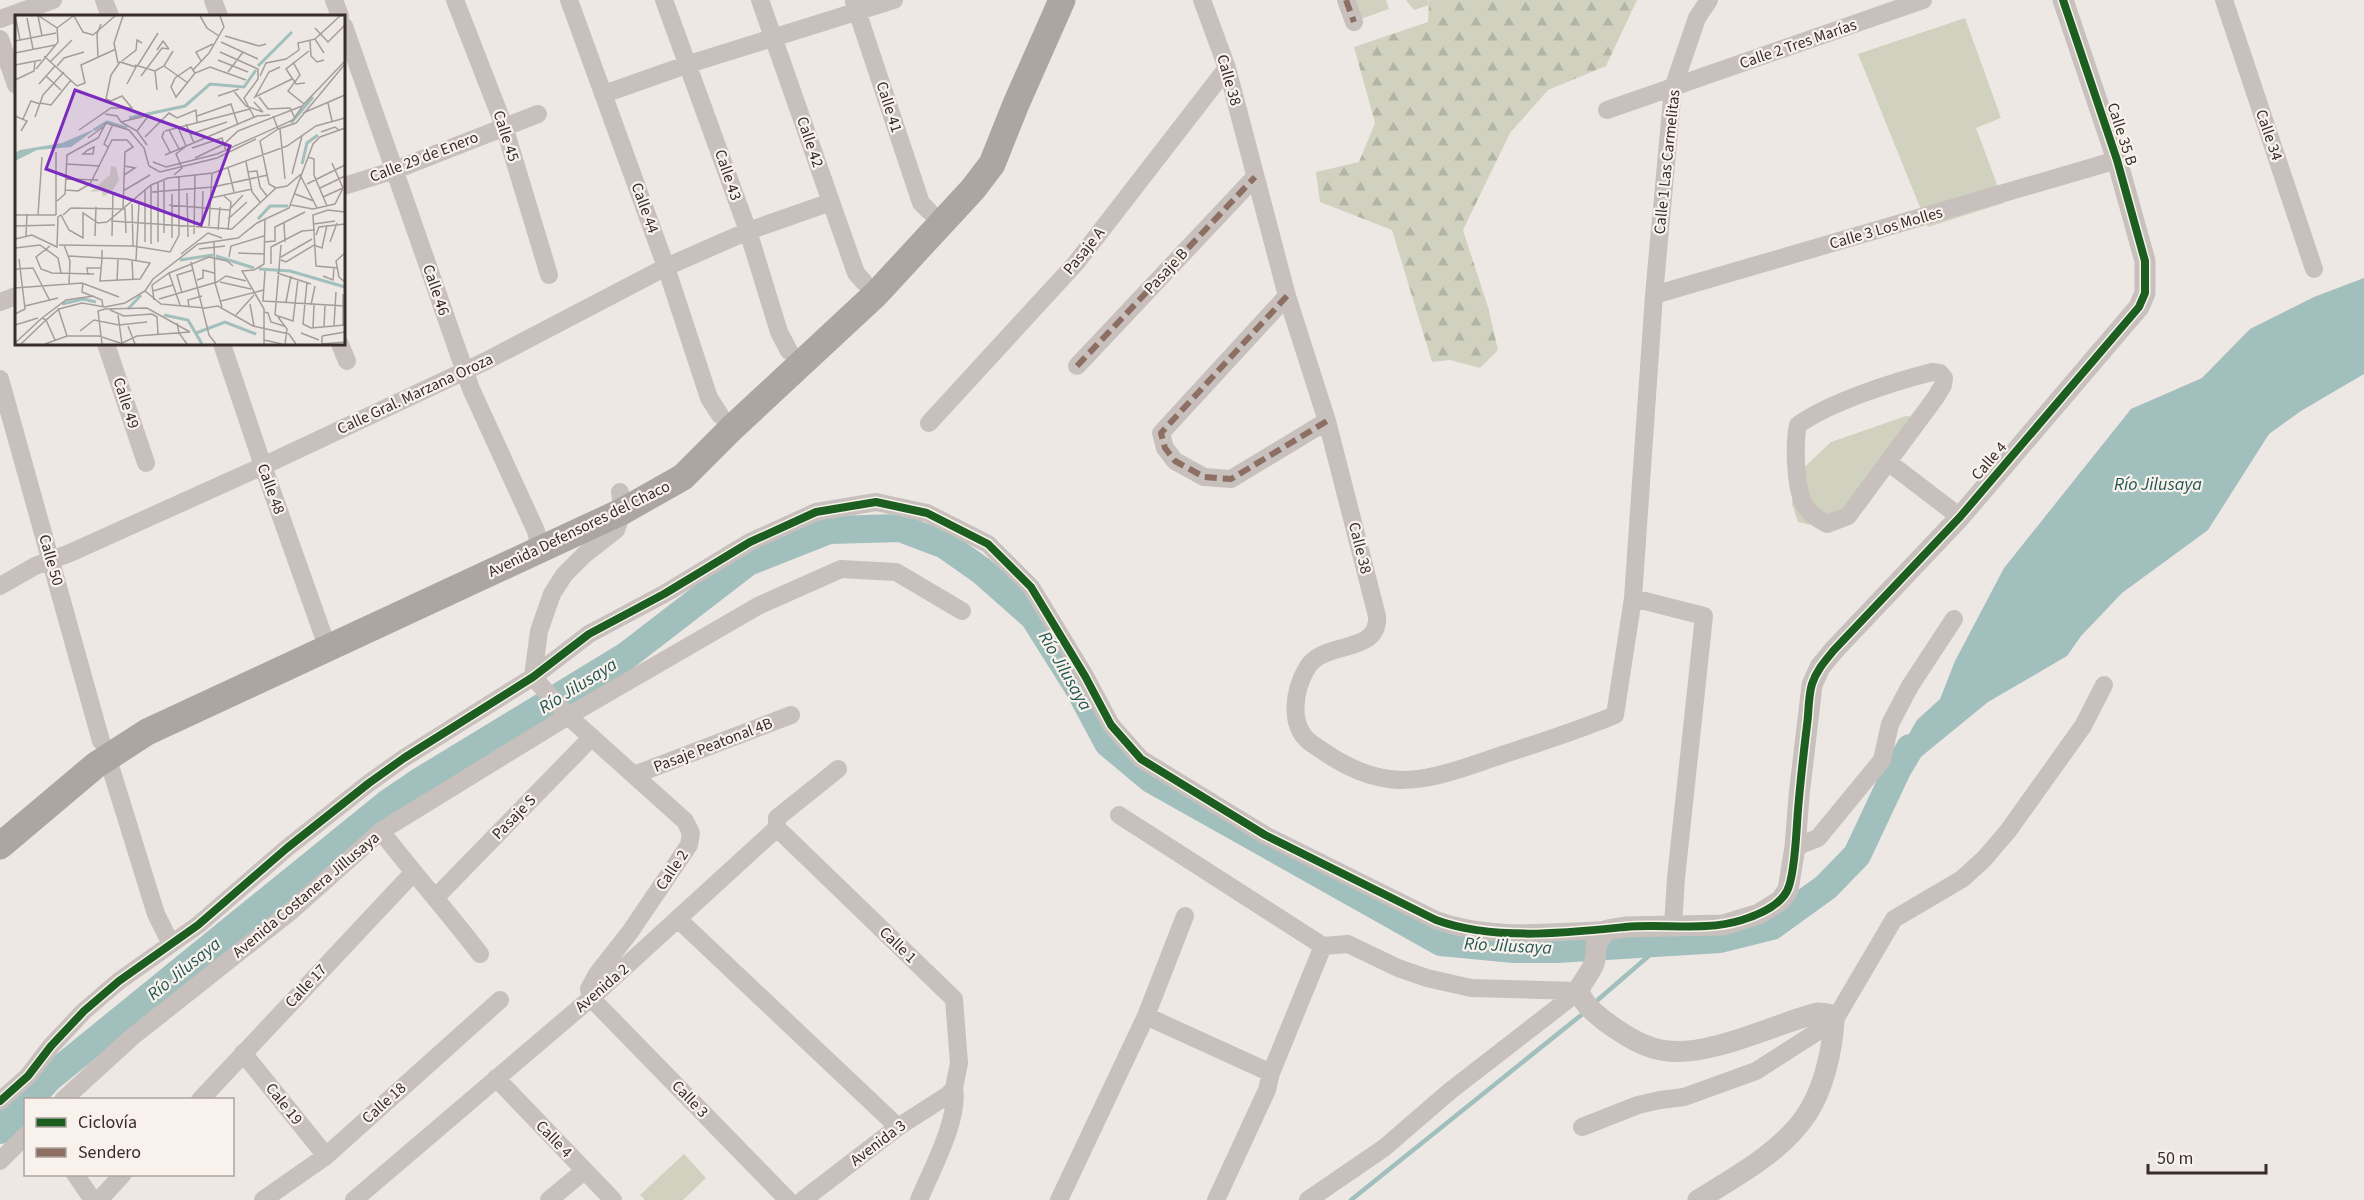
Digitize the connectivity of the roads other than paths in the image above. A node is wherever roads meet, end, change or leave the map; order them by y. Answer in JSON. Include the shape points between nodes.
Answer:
{"nodes":[{"id":1,"x":52,"y":0,"type":"edge"},
{"id":2,"x":104,"y":0,"type":"edge"},
{"id":3,"x":213,"y":0,"type":"edge"},
{"id":4,"x":334,"y":0,"type":"edge"},
{"id":5,"x":455,"y":0,"type":"edge"},
{"id":6,"x":569,"y":0,"type":"edge"},
{"id":7,"x":664,"y":0,"type":"edge"},
{"id":8,"x":760,"y":0,"type":"edge"},
{"id":9,"x":894,"y":0,"type":"edge"},
{"id":10,"x":1043,"y":0,"type":"edge"},
{"id":11,"x":1062,"y":0,"type":"edge"},
{"id":12,"x":1202,"y":0,"type":"edge"},
{"id":13,"x":1346,"y":0,"type":"edge"},
{"id":14,"x":1709,"y":0,"type":"edge"},
{"id":15,"x":1923,"y":0,"type":"edge"},
{"id":16,"x":2063,"y":0,"type":"edge"},
{"id":17,"x":2224,"y":0,"type":"edge"},
{"id":18,"x":856,"y":6,"type":"edge"},
{"id":19,"x":110,"y":15,"type":"edge"},
{"id":20,"x":219,"y":15,"type":"edge"},
{"id":21,"x":340,"y":15,"type":"edge"},
{"id":22,"x":0,"y":19,"type":"edge"},
{"id":23,"x":1354,"y":21,"type":"dead end"},
{"id":24,"x":345,"y":29,"type":"edge"},
{"id":25,"x":774,"y":38,"type":"junction"},
{"id":26,"x":0,"y":39,"type":"edge"},
{"id":27,"x":689,"y":64,"type":"junction"},
{"id":28,"x":1227,"y":68,"type":"junction"},
{"id":29,"x":15,"y":82,"type":"edge"},
{"id":30,"x":1673,"y":88,"type":"junction"},
{"id":31,"x":604,"y":94,"type":"junction"},
{"id":32,"x":1607,"y":110,"type":"dead end"},
{"id":33,"x":538,"y":114,"type":"dead end"},
{"id":34,"x":504,"y":126,"type":"junction"},
{"id":35,"x":2117,"y":160,"type":"junction"},
{"id":36,"x":394,"y":170,"type":"junction"},
{"id":37,"x":1255,"y":177,"type":"junction"},
{"id":38,"x":345,"y":186,"type":"edge"},
{"id":39,"x":831,"y":202,"type":"junction"},
{"id":40,"x":936,"y":216,"type":"junction"},
{"id":41,"x":748,"y":231,"type":"junction"},
{"id":42,"x":666,"y":267,"type":"junction"},
{"id":43,"x":2314,"y":269,"type":"dead end"},
{"id":44,"x":549,"y":275,"type":"dead end"},
{"id":45,"x":2146,"y":278,"type":"joint"},
{"id":46,"x":870,"y":288,"type":"junction"},
{"id":47,"x":1654,"y":295,"type":"junction"},
{"id":48,"x":15,"y":296,"type":"edge"},
{"id":49,"x":1287,"y":296,"type":"junction"},
{"id":50,"x":0,"y":302,"type":"edge"},
{"id":51,"x":106,"y":345,"type":"edge"},
{"id":52,"x":222,"y":345,"type":"edge"},
{"id":53,"x":340,"y":345,"type":"edge"},
{"id":54,"x":795,"y":357,"type":"junction"},
{"id":55,"x":346,"y":361,"type":"dead end"},
{"id":56,"x":1077,"y":366,"type":"dead end"},
{"id":57,"x":464,"y":370,"type":"junction"},
{"id":58,"x":0,"y":379,"type":"edge"},
{"id":59,"x":4,"y":414,"type":"edge"},
{"id":60,"x":1327,"y":421,"type":"junction"},
{"id":61,"x":726,"y":422,"type":"junction"},
{"id":62,"x":929,"y":423,"type":"dead end"},
{"id":63,"x":1888,"y":462,"type":"junction"},
{"id":64,"x":146,"y":464,"type":"dead end"},
{"id":65,"x":263,"y":466,"type":"junction"},
{"id":66,"x":621,"y":502,"type":"junction"},
{"id":67,"x":1960,"y":517,"type":"junction"},
{"id":68,"x":538,"y":540,"type":"junction"},
{"id":69,"x":52,"y":561,"type":"junction"},
{"id":70,"x":0,"y":586,"type":"edge"},
{"id":71,"x":1633,"y":598,"type":"junction"},
{"id":72,"x":962,"y":611,"type":"dead end"},
{"id":73,"x":1954,"y":619,"type":"dead end"},
{"id":74,"x":325,"y":641,"type":"junction"},
{"id":75,"x":532,"y":677,"type":"junction"},
{"id":76,"x":2104,"y":685,"type":"dead end"},
{"id":77,"x":558,"y":706,"type":"junction"},
{"id":78,"x":791,"y":715,"type":"dead end"},
{"id":79,"x":1615,"y":715,"type":"joint"},
{"id":80,"x":592,"y":737,"type":"junction"},
{"id":81,"x":104,"y":749,"type":"junction"},
{"id":82,"x":838,"y":769,"type":"dead end"},
{"id":83,"x":634,"y":775,"type":"junction"},
{"id":84,"x":31,"y":811,"type":"junction"},
{"id":85,"x":1119,"y":815,"type":"dead end"},
{"id":86,"x":0,"y":827,"type":"edge"},
{"id":87,"x":777,"y":828,"type":"junction"},
{"id":88,"x":381,"y":831,"type":"junction"},
{"id":89,"x":0,"y":846,"type":"edge"},
{"id":90,"x":1796,"y":847,"type":"junction"},
{"id":91,"x":413,"y":873,"type":"junction"},
{"id":92,"x":436,"y":897,"type":"junction"},
{"id":93,"x":1185,"y":916,"type":"dead end"},
{"id":94,"x":679,"y":920,"type":"junction"},
{"id":95,"x":1673,"y":926,"type":"junction"},
{"id":96,"x":171,"y":944,"type":"junction"},
{"id":97,"x":1600,"y":944,"type":"junction"},
{"id":98,"x":1323,"y":946,"type":"junction"},
{"id":99,"x":480,"y":954,"type":"dead end"},
{"id":100,"x":591,"y":998,"type":"junction"},
{"id":101,"x":500,"y":1000,"type":"dead end"},
{"id":102,"x":1587,"y":1003,"type":"junction"},
{"id":103,"x":1146,"y":1016,"type":"junction"},
{"id":104,"x":1834,"y":1021,"type":"junction"},
{"id":105,"x":243,"y":1053,"type":"junction"},
{"id":106,"x":1270,"y":1073,"type":"junction"},
{"id":107,"x":496,"y":1078,"type":"junction"},
{"id":108,"x":954,"y":1088,"type":"junction"},
{"id":109,"x":65,"y":1098,"type":"edge"},
{"id":110,"x":202,"y":1098,"type":"edge"},
{"id":111,"x":0,"y":1101,"type":"edge"},
{"id":112,"x":898,"y":1127,"type":"junction"},
{"id":113,"x":1582,"y":1127,"type":"dead end"},
{"id":114,"x":24,"y":1137,"type":"edge"},
{"id":115,"x":326,"y":1156,"type":"junction"},
{"id":116,"x":0,"y":1161,"type":"edge"},
{"id":117,"x":584,"y":1171,"type":"junction"},
{"id":118,"x":76,"y":1176,"type":"edge"},
{"id":119,"x":121,"y":1176,"type":"edge"},
{"id":120,"x":93,"y":1200,"type":"edge"},
{"id":121,"x":99,"y":1200,"type":"edge"},
{"id":122,"x":263,"y":1200,"type":"edge"},
{"id":123,"x":354,"y":1200,"type":"edge"},
{"id":124,"x":549,"y":1200,"type":"edge"},
{"id":125,"x":614,"y":1200,"type":"edge"},
{"id":126,"x":788,"y":1200,"type":"edge"},
{"id":127,"x":803,"y":1200,"type":"edge"},
{"id":128,"x":919,"y":1200,"type":"edge"},
{"id":129,"x":1059,"y":1200,"type":"edge"},
{"id":130,"x":1216,"y":1200,"type":"edge"},
{"id":131,"x":1308,"y":1200,"type":"edge"},
{"id":132,"x":1698,"y":1200,"type":"edge"}],
"edges":[{"from":1,"to":22,"type":"street"},
{"from":2,"to":19,"type":"street"},
{"from":3,"to":20,"type":"street"},
{"from":4,"to":21,"type":"street"},
{"from":5,"to":34,"type":"street","name":"Calle 45"},
{"from":6,"to":31,"type":"street","name":"Calle 44"},
{"from":7,"to":27,"type":"street","name":"Calle 43"},
{"from":8,"to":25,"type":"street","name":"Calle 42"},
{"from":9,"to":18,"type":"street"},
{"from":10,"to":40,"type":"main road","name":"Avenida Defensores del Chaco","via":[[984,139]]},
{"from":11,"to":40,"type":"main road","name":"Avenida Defensores del Chaco","via":[[992,164],[973,189]]},
{"from":12,"to":28,"type":"street","name":"Calle 38"},
{"from":13,"to":23,"type":"street"},
{"from":14,"to":30,"type":"street","name":"Calle 1 Las Carmelitas","via":[[1697,18]]},
{"from":15,"to":30,"type":"street","name":"Calle 2 Tres Marías"},
{"from":16,"to":35,"type":"street","name":"Calle 35 B"},
{"from":17,"to":43,"type":"street","name":"Calle 34"},
{"from":18,"to":25,"type":"street"},
{"from":18,"to":40,"type":"street","name":"Calle 41","via":[[921,203]]},
{"from":24,"to":36,"type":"street","name":"Calle 46"},
{"from":25,"to":27,"type":"street"},
{"from":25,"to":39,"type":"street","name":"Calle 42"},
{"from":26,"to":29,"type":"street"},
{"from":27,"to":31,"type":"street"},
{"from":27,"to":41,"type":"street","name":"Calle 43"},
{"from":28,"to":37,"type":"street","name":"Calle 38"},
{"from":28,"to":62,"type":"street","name":"Pasaje A","via":[[1076,262]]},
{"from":30,"to":32,"type":"street","name":"Calle 2 Tres Marías"},
{"from":30,"to":47,"type":"street","name":"Calle 1 Las Carmelitas"},
{"from":31,"to":42,"type":"street","name":"Calle 44"},
{"from":33,"to":34,"type":"street","name":"Calle 29 de Enero"},
{"from":34,"to":36,"type":"street","name":"Calle 29 de Enero"},
{"from":34,"to":44,"type":"street","name":"Calle 45"},
{"from":35,"to":45,"type":"street","name":"Calle 35 B","via":[[2145,261]]},
{"from":35,"to":47,"type":"street","name":"Calle 3 Los Molles"},
{"from":36,"to":38,"type":"street","name":"Calle 29 de Enero"},
{"from":36,"to":57,"type":"street","name":"Calle 46"},
{"from":37,"to":49,"type":"street","name":"Calle 38"},
{"from":37,"to":56,"type":"street","name":"Pasaje B"},
{"from":39,"to":41,"type":"street","name":"Calle Gral. Marzana Oroza"},
{"from":39,"to":46,"type":"street","name":"Calle 42","via":[[856,273]]},
{"from":40,"to":46,"type":"main road","name":"Avenida Defensores del Chaco"},
{"from":41,"to":42,"type":"street","name":"Calle Gral. Marzana Oroza"},
{"from":41,"to":54,"type":"street","name":"Calle 43","via":[[779,332]]},
{"from":42,"to":57,"type":"street","name":"Calle Gral. Marzana Oroza"},
{"from":42,"to":61,"type":"street","name":"Calle 44","via":[[709,398]]},
{"from":45,"to":67,"type":"street","name":"Calle 4","via":[[2139,307]]},
{"from":46,"to":54,"type":"main road","name":"Avenida Defensores del Chaco"},
{"from":47,"to":71,"type":"street","name":"Calle 1 Las Carmelitas"},
{"from":48,"to":50,"type":"street"},
{"from":49,"to":60,"type":"street","name":"Calle 38"},
{"from":49,"to":60,"type":"street","via":[[1161,433],[1165,448],[1175,461],[1204,477],[1231,479]]},
{"from":51,"to":64,"type":"street","name":"Calle 49"},
{"from":52,"to":65,"type":"street","name":"Calle 48"},
{"from":53,"to":55,"type":"street"},
{"from":54,"to":61,"type":"main road","name":"Avenida Defensores del Chaco"},
{"from":57,"to":65,"type":"street","name":"Calle Gral. Marzana Oroza"},
{"from":57,"to":68,"type":"street","name":"Calle 46"},
{"from":58,"to":59,"type":"street","name":"Calle 50"},
{"from":59,"to":69,"type":"street","name":"Calle 50"},
{"from":60,"to":79,"type":"street","name":"Calle 38","via":[[1378,625],[1364,641],[1325,653],[1307,667],[1295,699],[1295,715],[1307,740],[1354,769],[1373,776],[1408,779],[1455,770]]},
{"from":61,"to":66,"type":"main road","name":"Avenida Defensores del Chaco","via":[[683,477]]},
{"from":63,"to":63,"type":"street","via":[[1848,516],[1827,524],[1805,505],[1794,444],[1798,425],[1815,413],[1912,377],[1940,373],[1943,385],[1936,397]]},
{"from":63,"to":67,"type":"street"},
{"from":65,"to":69,"type":"street","name":"Calle Gral. Marzana Oroza"},
{"from":65,"to":74,"type":"street","name":"Calle 48"},
{"from":66,"to":68,"type":"main road","name":"Avenida Defensores del Chaco"},
{"from":66,"to":75,"type":"street","via":[[616,530],[571,568],[552,594],[539,631]]},
{"from":67,"to":90,"type":"street","name":"Calle 4","via":[[1820,667],[1812,685]]},
{"from":68,"to":74,"type":"main road","name":"Avenida Defensores del Chaco"},
{"from":69,"to":70,"type":"street","name":"Calle Gral. Marzana Oroza"},
{"from":69,"to":81,"type":"street","name":"Calle 50"},
{"from":71,"to":79,"type":"street","name":"Calle 1 Las Carmelitas"},
{"from":71,"to":95,"type":"street","via":[[1704,616]]},
{"from":72,"to":77,"type":"street","name":"Avenida Costanera Jillusaya","via":[[896,572],[841,569]]},
{"from":73,"to":90,"type":"street","via":[[1895,714],[1882,760],[1818,838]]},
{"from":74,"to":81,"type":"main road","name":"Avenida Defensores del Chaco","via":[[214,693],[147,732]]},
{"from":75,"to":77,"type":"street","name":"Calle 2"},
{"from":75,"to":96,"type":"street","via":[[369,783]]},
{"from":75,"to":97,"type":"street","via":[[589,634],[750,542],[816,512],[876,502],[927,513],[988,544],[1031,587],[1111,725],[1141,759],[1265,835],[1436,920],[1455,927]]},
{"from":76,"to":104,"type":"street","via":[[2083,726],[1984,858],[1962,879],[1894,919]]},
{"from":77,"to":80,"type":"street","name":"Calle 2"},
{"from":77,"to":88,"type":"street","name":"Avenida Costanera Jillusaya"},
{"from":78,"to":83,"type":"street","name":"Pasaje Peatonal 4B"},
{"from":80,"to":83,"type":"street","name":"Calle 2"},
{"from":80,"to":92,"type":"street","name":"Pasaje S"},
{"from":81,"to":84,"type":"main road","name":"Avenida Defensores del Chaco"},
{"from":81,"to":96,"type":"street","name":"Calle 50","via":[[156,914]]},
{"from":82,"to":87,"type":"street","name":"Avenida 2","via":[[777,818]]},
{"from":83,"to":100,"type":"street","name":"Calle 2","via":[[685,821],[691,833],[689,845],[597,974],[589,989]]},
{"from":84,"to":86,"type":"main road","name":"Avenida Defensores del Chaco"},
{"from":84,"to":89,"type":"main road","name":"Avenida Defensores del Chaco"},
{"from":85,"to":98,"type":"street"},
{"from":87,"to":94,"type":"street","name":"Avenida 2"},
{"from":87,"to":108,"type":"street","name":"Calle 1","via":[[954,999],[959,1063]]},
{"from":88,"to":91,"type":"street"},
{"from":88,"to":109,"type":"street","name":"Avenida Costanera Jillusaya","via":[[290,912],[132,1037]]},
{"from":90,"to":95,"type":"street","name":"Calle 4","via":[[1788,890],[1780,901],[1759,914],[1723,925]]},
{"from":91,"to":92,"type":"street"},
{"from":91,"to":105,"type":"street","name":"Calle 17"},
{"from":92,"to":99,"type":"street"},
{"from":93,"to":103,"type":"street"},
{"from":94,"to":100,"type":"street","name":"Avenida 2"},
{"from":94,"to":112,"type":"street"},
{"from":95,"to":97,"type":"street","name":"Calle 4","via":[[1625,927]]},
{"from":96,"to":111,"type":"street","via":[[84,1011],[28,1076]]},
{"from":97,"to":102,"type":"street"},
{"from":98,"to":102,"type":"street","via":[[1348,944],[1398,968],[1471,988]]},
{"from":98,"to":106,"type":"street"},
{"from":100,"to":107,"type":"street","name":"Avenida 2"},
{"from":100,"to":126,"type":"street","name":"Calle 3"},
{"from":101,"to":115,"type":"street","name":"Calle 18"},
{"from":102,"to":104,"type":"street","via":[[1620,1032],[1643,1045],[1668,1052],[1699,1050],[1818,1012],[1828,1014]]},
{"from":102,"to":131,"type":"street","via":[[1450,1090],[1384,1148]]},
{"from":103,"to":106,"type":"street"},
{"from":103,"to":129,"type":"street"},
{"from":104,"to":113,"type":"street","via":[[1756,1071],[1684,1097],[1638,1105]]},
{"from":104,"to":132,"type":"street","via":[[1829,1055],[1807,1114],[1769,1152]]},
{"from":105,"to":110,"type":"street","name":"Calle 17"},
{"from":105,"to":115,"type":"street","name":"Cale 19"},
{"from":106,"to":130,"type":"street","via":[[1267,1090]]},
{"from":107,"to":117,"type":"street","name":"Calle 4"},
{"from":107,"to":123,"type":"street","name":"Avenida 2"},
{"from":108,"to":112,"type":"street","name":"Avenida 3"},
{"from":108,"to":128,"type":"street","name":"Calle 1","via":[[952,1118]]},
{"from":112,"to":127,"type":"street","name":"Avenida 3"},
{"from":114,"to":116,"type":"street"},
{"from":115,"to":122,"type":"street","name":"Calle 18"},
{"from":117,"to":124,"type":"street"},
{"from":117,"to":125,"type":"street","name":"Calle 4"},
{"from":118,"to":120,"type":"street"},
{"from":119,"to":121,"type":"street"}]}
